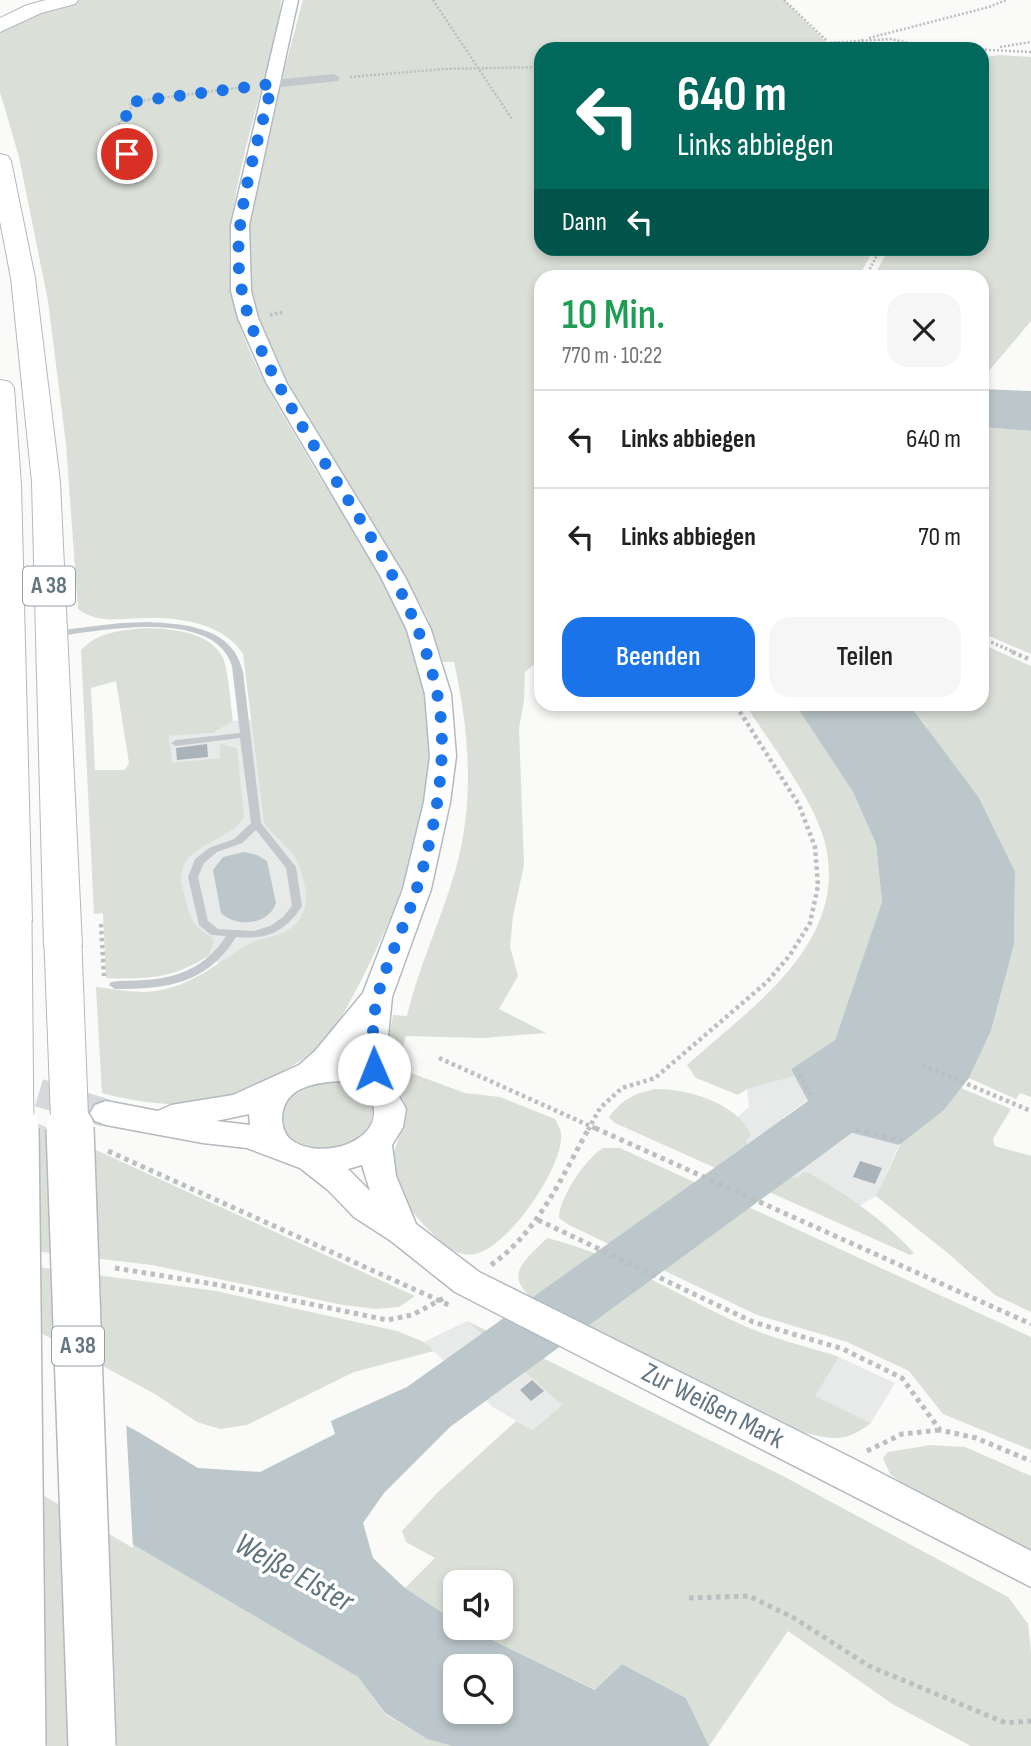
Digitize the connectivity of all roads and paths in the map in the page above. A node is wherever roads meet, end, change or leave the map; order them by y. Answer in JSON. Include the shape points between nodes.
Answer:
{"nodes":[{"id":1,"x":68,"y":0,"type":"edge"},
{"id":2,"x":291,"y":0,"type":"edge"},
{"id":3,"x":433,"y":0,"type":"edge"},
{"id":4,"x":784,"y":0,"type":"edge"},
{"id":5,"x":1006,"y":0,"type":"edge"},
{"id":6,"x":0,"y":26,"type":"edge"},
{"id":7,"x":862,"y":40,"type":"junction"},
{"id":8,"x":827,"y":41,"type":"junction"},
{"id":9,"x":815,"y":42,"type":"edge"},
{"id":10,"x":904,"y":42,"type":"edge"},
{"id":11,"x":1031,"y":42,"type":"edge"},
{"id":12,"x":989,"y":48,"type":"edge"},
{"id":13,"x":995,"y":48,"type":"junction"},
{"id":14,"x":989,"y":49,"type":"edge"},
{"id":15,"x":1031,"y":52,"type":"edge"},
{"id":16,"x":534,"y":67,"type":"edge"},
{"id":17,"x":477,"y":68,"type":"junction"},
{"id":18,"x":334,"y":78,"type":"joint"},
{"id":19,"x":272,"y":84,"type":"junction"},
{"id":20,"x":512,"y":119,"type":"dead end"},
{"id":21,"x":0,"y":160,"type":"edge"},
{"id":22,"x":136,"y":184,"type":"dead end"},
{"id":23,"x":0,"y":388,"type":"edge"},
{"id":24,"x":50,"y":635,"type":"junction"},
{"id":25,"x":989,"y":641,"type":"edge"},
{"id":26,"x":1031,"y":660,"type":"edge"},
{"id":27,"x":739,"y":711,"type":"edge"},
{"id":28,"x":245,"y":735,"type":"junction"},
{"id":29,"x":176,"y":743,"type":"dead end"},
{"id":30,"x":256,"y":824,"type":"junction"},
{"id":31,"x":232,"y":935,"type":"junction"},
{"id":32,"x":115,"y":985,"type":"dead end"},
{"id":33,"x":377,"y":997,"type":"junction"},
{"id":34,"x":439,"y":1058,"type":"dead end"},
{"id":35,"x":922,"y":1065,"type":"dead end"},
{"id":36,"x":796,"y":1068,"type":"dead end"},
{"id":37,"x":311,"y":1072,"type":"junction"},
{"id":38,"x":377,"y":1084,"type":"junction"},
{"id":39,"x":277,"y":1090,"type":"junction"},
{"id":40,"x":813,"y":1098,"type":"dead end"},
{"id":41,"x":1031,"y":1111,"type":"edge"},
{"id":42,"x":106,"y":1113,"type":"tunnel mouth"},
{"id":43,"x":146,"y":1120,"type":"junction"},
{"id":44,"x":589,"y":1124,"type":"junction"},
{"id":45,"x":856,"y":1129,"type":"dead end"},
{"id":46,"x":902,"y":1141,"type":"dead end"},
{"id":47,"x":376,"y":1142,"type":"junction"},
{"id":48,"x":278,"y":1146,"type":"junction"},
{"id":49,"x":312,"y":1160,"type":"junction"},
{"id":50,"x":538,"y":1220,"type":"junction"},
{"id":51,"x":403,"y":1232,"type":"junction"},
{"id":52,"x":115,"y":1268,"type":"dead end"},
{"id":53,"x":467,"y":1282,"type":"junction"},
{"id":54,"x":1031,"y":1324,"type":"edge"},
{"id":55,"x":940,"y":1430,"type":"junction"},
{"id":56,"x":1031,"y":1461,"type":"edge"},
{"id":57,"x":841,"y":1470,"type":"junction"},
{"id":58,"x":1031,"y":1570,"type":"edge"},
{"id":59,"x":690,"y":1598,"type":"dead end"},
{"id":60,"x":1031,"y":1721,"type":"edge"},
{"id":61,"x":22,"y":1746,"type":"edge"},
{"id":62,"x":92,"y":1746,"type":"edge"}],
"edges":[{"from":1,"to":6,"type":"highway","via":[[33,9]]},
{"from":2,"to":19,"type":"main road"},
{"from":3,"to":17,"type":"path"},
{"from":4,"to":8,"type":"path"},
{"from":5,"to":7,"type":"path"},
{"from":7,"to":8,"type":"path"},
{"from":7,"to":10,"type":"path"},
{"from":8,"to":9,"type":"path"},
{"from":11,"to":13,"type":"path"},
{"from":12,"to":13,"type":"path"},
{"from":13,"to":14,"type":"path"},
{"from":13,"to":15,"type":"path"},
{"from":16,"to":17,"type":"path"},
{"from":17,"to":18,"type":"path"},
{"from":17,"to":20,"type":"path"},
{"from":18,"to":19,"type":"street"},
{"from":19,"to":22,"type":"path","via":[[131,102],[131,110],[117,127],[127,154],[122,164],[132,170]]},
{"from":19,"to":33,"type":"main road","via":[[240,225],[239,268],[248,318],[276,382],[393,577],[414,619],[438,694],[443,756],[437,802],[417,889]]},
{"from":21,"to":24,"type":"highway","number":"A 38","via":[[34,356],[46,482]]},
{"from":23,"to":61,"type":"highway","number":"A 38","bridge":true,"via":[[7,485]]},
{"from":24,"to":28,"type":"lane","via":[[140,624],[170,625],[216,639],[232,654]]},
{"from":24,"to":62,"type":"highway","number":"A 38","bridge":true,"via":[[89,944]]},
{"from":25,"to":26,"type":"path"},
{"from":27,"to":44,"type":"path","via":[[799,805],[815,847],[818,886],[810,923],[766,982],[655,1078],[622,1088]]},
{"from":28,"to":29,"type":"lane"},
{"from":28,"to":30,"type":"lane"},
{"from":30,"to":31,"type":"lane","via":[[239,841],[213,850],[199,861],[193,877],[203,922],[215,932]]},
{"from":30,"to":31,"type":"lane","via":[[291,867],[297,906],[274,929]]},
{"from":31,"to":32,"type":"lane","via":[[225,950],[206,968],[175,981]]},
{"from":33,"to":37,"type":"main road"},
{"from":33,"to":38,"type":"main road","via":[[372,1045]]},
{"from":34,"to":44,"type":"path"},
{"from":35,"to":41,"type":"path"},
{"from":36,"to":40,"type":"path"},
{"from":37,"to":38,"type":"main road","name":"Zur Weißen Mark","via":[[347,1071]]},
{"from":37,"to":39,"type":"main road","name":"Zur Weißen Mark"},
{"from":38,"to":47,"type":"main road","via":[[390,1107],[390,1119]]},
{"from":39,"to":43,"type":"main road","name":"Zur Weißen Mark","via":[[238,1106]]},
{"from":39,"to":48,"type":"main road","via":[[264,1119]]},
{"from":42,"to":43,"type":"main road","name":"Zur Weißen Mark"},
{"from":43,"to":48,"type":"main road","name":"Zur Weißen Mark","via":[[253,1137]]},
{"from":44,"to":50,"type":"path"},
{"from":44,"to":54,"type":"path"},
{"from":45,"to":46,"type":"path"},
{"from":47,"to":49,"type":"main road","name":"Zur Weißen Mark","via":[[354,1156]]},
{"from":47,"to":51,"type":"main road","name":"Zur Weißen Mark","via":[[386,1196]]},
{"from":48,"to":49,"type":"main road","name":"Zur Weißen Mark"},
{"from":49,"to":51,"type":"main road","name":"Zur Weißen Mark","via":[[366,1208]]},
{"from":50,"to":53,"type":"path","via":[[512,1250]]},
{"from":50,"to":55,"type":"path","via":[[753,1322],[843,1349],[902,1378]]},
{"from":51,"to":53,"type":"main road","name":"Zur Weißen Mark"},
{"from":52,"to":53,"type":"path","via":[[387,1320],[412,1315]]},
{"from":53,"to":57,"type":"main road","name":"Zur Weißen Mark"},
{"from":55,"to":56,"type":"path","via":[[976,1438]]},
{"from":55,"to":57,"type":"path","via":[[914,1430],[881,1441]]},
{"from":57,"to":58,"type":"main road","name":"Zur Weißen Mark"},
{"from":59,"to":60,"type":"path","via":[[749,1596],[794,1618],[869,1666],[1006,1723]]}]}
